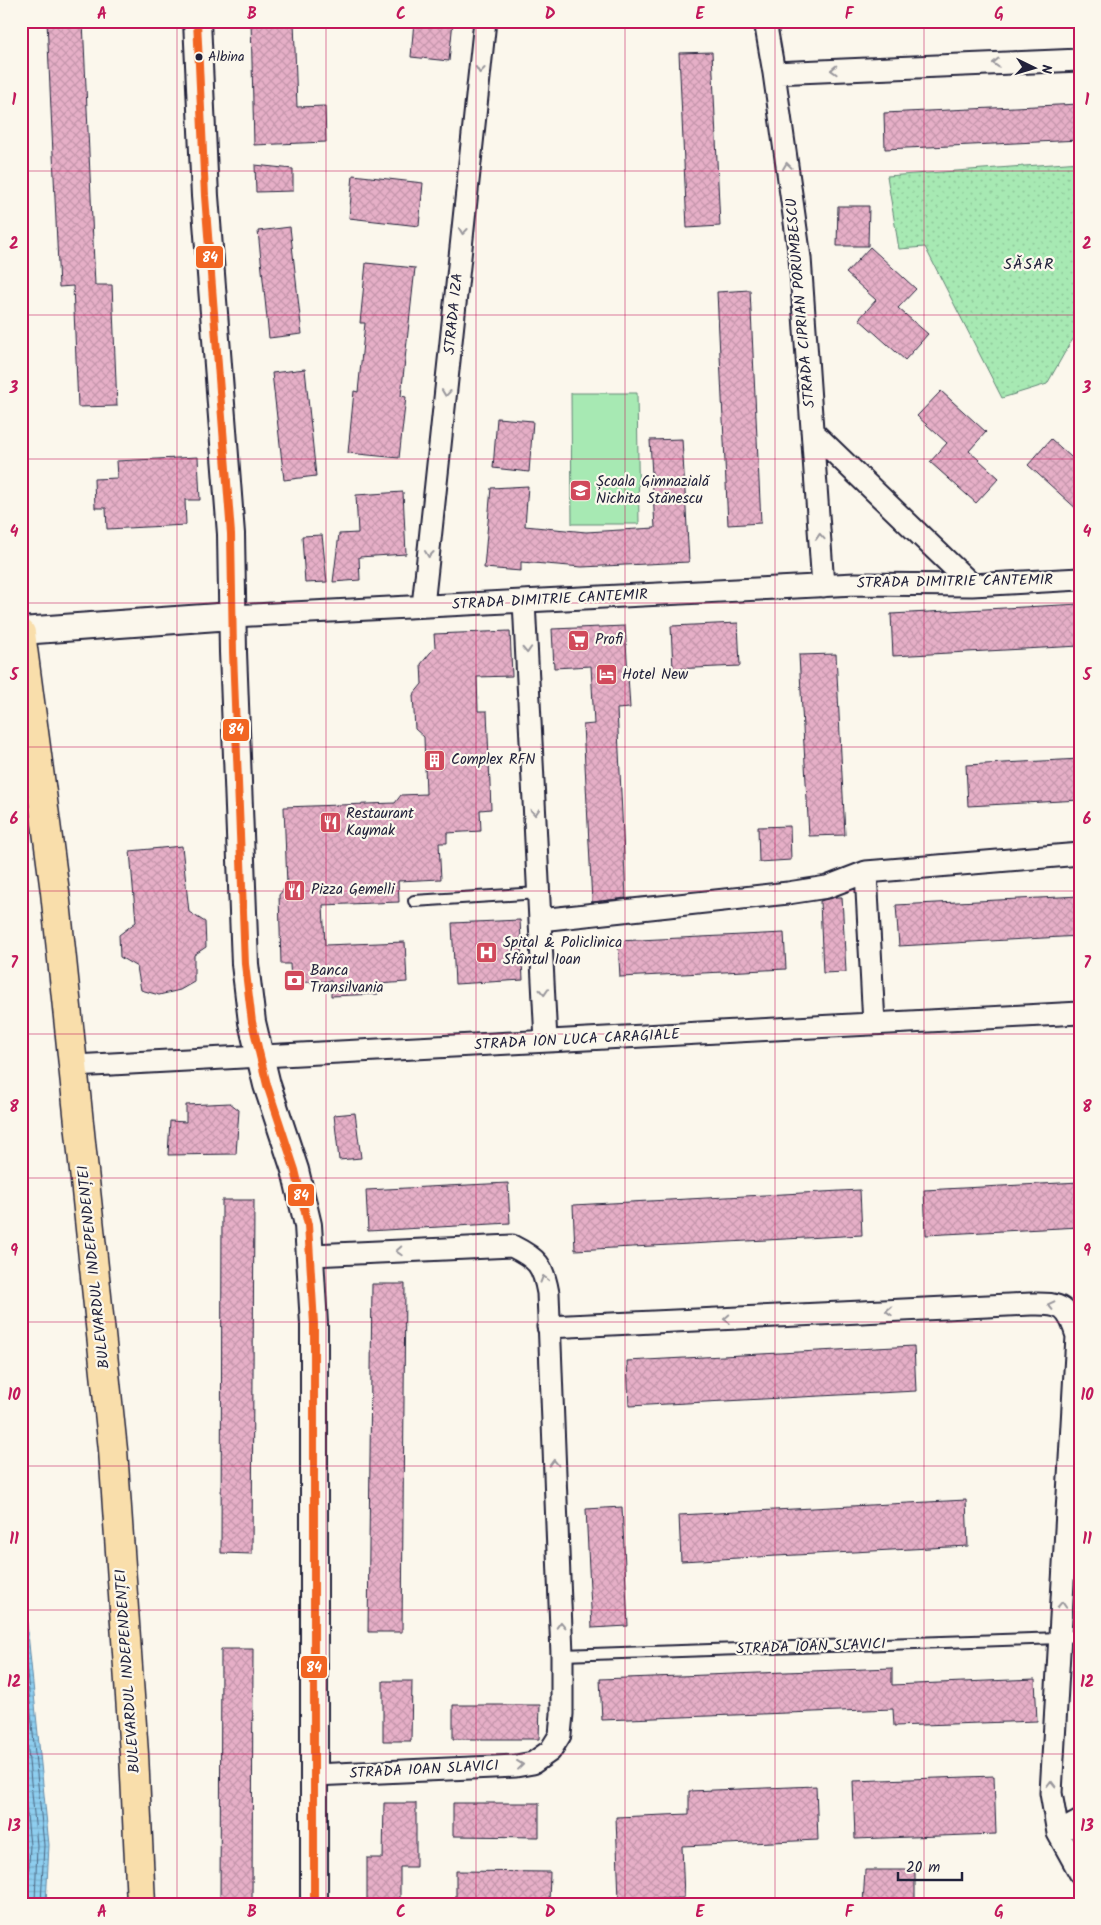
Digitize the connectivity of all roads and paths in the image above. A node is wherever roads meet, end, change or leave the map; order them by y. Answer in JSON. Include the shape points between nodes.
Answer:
{"nodes":[{"id":1,"x":198,"y":21,"type":"edge"},
{"id":2,"x":485,"y":21,"type":"edge"},
{"id":3,"x":765,"y":21,"type":"edge"},
{"id":4,"x":1080,"y":60,"type":"edge"},
{"id":5,"x":774,"y":73,"type":"junction"},
{"id":6,"x":812,"y":431,"type":"junction"},
{"id":7,"x":1080,"y":579,"type":"edge"},
{"id":8,"x":972,"y":584,"type":"junction"},
{"id":9,"x":823,"y":586,"type":"junction"},
{"id":10,"x":524,"y":601,"type":"junction"},
{"id":11,"x":423,"y":606,"type":"junction"},
{"id":12,"x":232,"y":616,"type":"junction"},
{"id":13,"x":21,"y":632,"type":"edge"},
{"id":14,"x":1080,"y":854,"type":"edge"},
{"id":15,"x":866,"y":872,"type":"junction"},
{"id":16,"x":539,"y":894,"type":"junction"},
{"id":17,"x":414,"y":901,"type":"dead end"},
{"id":18,"x":540,"y":920,"type":"junction"},
{"id":19,"x":1080,"y":1013,"type":"edge"},
{"id":20,"x":874,"y":1024,"type":"junction"},
{"id":21,"x":546,"y":1041,"type":"junction"},
{"id":22,"x":260,"y":1056,"type":"junction"},
{"id":23,"x":74,"y":1066,"type":"junction"},
{"id":24,"x":312,"y":1255,"type":"junction"},
{"id":25,"x":548,"y":1328,"type":"junction"},
{"id":26,"x":1077,"y":1374,"type":"edge"},
{"id":27,"x":1070,"y":1636,"type":"edge"},
{"id":28,"x":562,"y":1655,"type":"junction"},
{"id":29,"x":314,"y":1774,"type":"junction"},
{"id":30,"x":1080,"y":1821,"type":"edge"},
{"id":31,"x":1058,"y":1833,"type":"junction"},
{"id":32,"x":1080,"y":1873,"type":"edge"},
{"id":33,"x":140,"y":1904,"type":"edge"},
{"id":34,"x":314,"y":1904,"type":"edge"}],
"edges":[{"from":1,"to":12,"type":"street","via":[[205,196],[231,534]]},
{"from":2,"to":11,"type":"street","name":"STRADA IZA","one_way":true},
{"from":3,"to":5,"type":"street","name":"STRADA CIPRIAN PORUMBESCU"},
{"from":4,"to":5,"type":"street","one_way":true},
{"from":6,"to":5,"type":"street","name":"STRADA CIPRIAN PORUMBESCU","one_way":true,"via":[[800,258]]},
{"from":6,"to":8,"type":"street"},
{"from":9,"to":6,"type":"street","name":"STRADA CIPRIAN PORUMBESCU","one_way":true},
{"from":7,"to":8,"type":"street","name":"STRADA DIMITRIE CANTEMIR"},
{"from":8,"to":9,"type":"street","name":"STRADA DIMITRIE CANTEMIR"},
{"from":9,"to":10,"type":"street","name":"STRADA DIMITRIE CANTEMIR"},
{"from":10,"to":11,"type":"street","name":"STRADA DIMITRIE CANTEMIR"},
{"from":10,"to":16,"type":"street","one_way":true},
{"from":11,"to":12,"type":"street","name":"STRADA DIMITRIE CANTEMIR"},
{"from":12,"to":13,"type":"street","name":"STRADA DIMITRIE CANTEMIR"},
{"from":12,"to":22,"type":"street","via":[[245,964]]},
{"from":13,"to":23,"type":"main road","name":"BULEVARDUL INDEPENDENȚEI"},
{"from":14,"to":15,"type":"street"},
{"from":15,"to":18,"type":"street","via":[[827,887]]},
{"from":15,"to":20,"type":"street"},
{"from":16,"to":17,"type":"lane"},
{"from":16,"to":18,"type":"street"},
{"from":18,"to":21,"type":"street","one_way":true},
{"from":19,"to":20,"type":"street","name":"STRADA ION LUCA CARAGIALE"},
{"from":20,"to":21,"type":"street","name":"STRADA ION LUCA CARAGIALE"},
{"from":21,"to":22,"type":"street","name":"STRADA ION LUCA CARAGIALE"},
{"from":22,"to":23,"type":"street","name":"STRADA ION LUCA CARAGIALE"},
{"from":22,"to":24,"type":"street","via":[[295,1170]]},
{"from":23,"to":33,"type":"main road","name":"BULEVARDUL INDEPENDENȚEI","via":[[114,1469],[134,1754]]},
{"from":25,"to":24,"type":"street","name":"STRADA IOAN SLAVICI","one_way":true,"via":[[548,1293],[544,1274],[531,1256],[512,1246]]},
{"from":24,"to":29,"type":"street"},
{"from":26,"to":25,"type":"street","one_way":true,"via":[[1077,1336],[1071,1318],[1051,1303]]},
{"from":28,"to":25,"type":"street","name":"STRADA IOAN SLAVICI","one_way":true},
{"from":27,"to":26,"type":"street","one_way":true},
{"from":27,"to":28,"type":"lane","name":"STRADA IOAN SLAVICI"},
{"from":31,"to":27,"type":"street","one_way":true,"via":[[1051,1773]]},
{"from":29,"to":28,"type":"street","name":"STRADA IOAN SLAVICI","one_way":true,"via":[[533,1763],[550,1751],[560,1735]]},
{"from":29,"to":34,"type":"street"},
{"from":30,"to":31,"type":"street"},
{"from":31,"to":32,"type":"street"}]}
